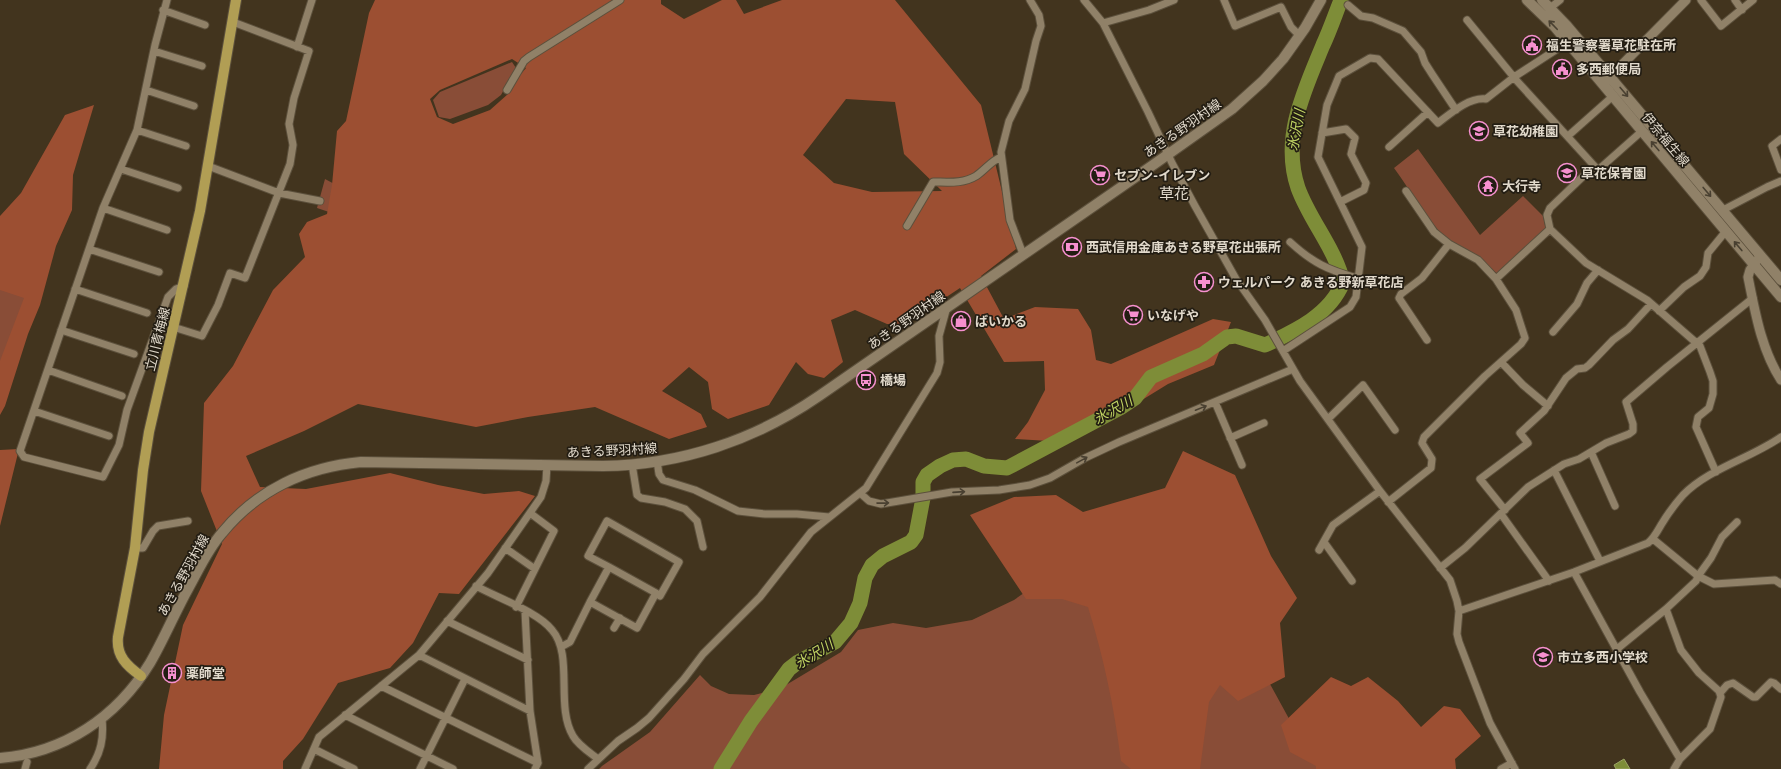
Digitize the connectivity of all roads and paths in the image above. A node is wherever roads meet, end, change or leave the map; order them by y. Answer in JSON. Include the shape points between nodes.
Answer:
{"nodes":[{"id":1,"x":167,"y":0,"type":"edge"},
{"id":2,"x":236,"y":0,"type":"edge"},
{"id":3,"x":312,"y":0,"type":"edge"},
{"id":4,"x":620,"y":0,"type":"edge"},
{"id":5,"x":1030,"y":0,"type":"edge"},
{"id":6,"x":1084,"y":0,"type":"edge"},
{"id":7,"x":1174,"y":0,"type":"edge"},
{"id":8,"x":1224,"y":0,"type":"edge"},
{"id":9,"x":1321,"y":0,"type":"edge"},
{"id":10,"x":1527,"y":0,"type":"edge"},
{"id":11,"x":1542,"y":0,"type":"edge"},
{"id":12,"x":1560,"y":0,"type":"edge"},
{"id":13,"x":1686,"y":0,"type":"edge"},
{"id":14,"x":1701,"y":0,"type":"edge"},
{"id":15,"x":1734,"y":0,"type":"edge"},
{"id":16,"x":1753,"y":0,"type":"edge"},
{"id":17,"x":1348,"y":5,"type":"dead end"},
{"id":18,"x":1550,"y":8,"type":"junction"},
{"id":19,"x":163,"y":10,"type":"junction"},
{"id":20,"x":1742,"y":10,"type":"junction"},
{"id":21,"x":1467,"y":20,"type":"dead end"},
{"id":22,"x":233,"y":22,"type":"junction"},
{"id":23,"x":1103,"y":23,"type":"junction"},
{"id":24,"x":205,"y":25,"type":"dead end"},
{"id":25,"x":1300,"y":36,"type":"junction"},
{"id":26,"x":1568,"y":42,"type":"junction"},
{"id":27,"x":297,"y":47,"type":"junction"},
{"id":28,"x":154,"y":51,"type":"junction"},
{"id":29,"x":202,"y":66,"type":"dead end"},
{"id":30,"x":1611,"y":76,"type":"junction"},
{"id":31,"x":1514,"y":77,"type":"junction"},
{"id":32,"x":1603,"y":84,"type":"junction"},
{"id":33,"x":146,"y":90,"type":"junction"},
{"id":34,"x":507,"y":90,"type":"dead end"},
{"id":35,"x":1613,"y":96,"type":"junction"},
{"id":36,"x":194,"y":106,"type":"dead end"},
{"id":37,"x":1456,"y":110,"type":"junction"},
{"id":38,"x":1428,"y":112,"type":"junction"},
{"id":39,"x":137,"y":130,"type":"junction"},
{"id":40,"x":1642,"y":131,"type":"junction"},
{"id":41,"x":1322,"y":133,"type":"junction"},
{"id":42,"x":1568,"y":136,"type":"junction"},
{"id":43,"x":1781,"y":139,"type":"edge"},
{"id":44,"x":186,"y":146,"type":"dead end"},
{"id":45,"x":1389,"y":147,"type":"dead end"},
{"id":46,"x":1168,"y":154,"type":"junction"},
{"id":47,"x":1001,"y":157,"type":"junction"},
{"id":48,"x":208,"y":166,"type":"junction"},
{"id":49,"x":1594,"y":166,"type":"junction"},
{"id":50,"x":121,"y":169,"type":"junction"},
{"id":51,"x":1781,"y":170,"type":"edge"},
{"id":52,"x":1781,"y":181,"type":"edge"},
{"id":53,"x":178,"y":188,"type":"dead end"},
{"id":54,"x":1406,"y":191,"type":"dead end"},
{"id":55,"x":279,"y":193,"type":"junction"},
{"id":56,"x":320,"y":201,"type":"dead end"},
{"id":57,"x":1340,"y":202,"type":"junction"},
{"id":58,"x":103,"y":208,"type":"junction"},
{"id":59,"x":1723,"y":210,"type":"junction"},
{"id":60,"x":907,"y":226,"type":"dead end"},
{"id":61,"x":1550,"y":229,"type":"junction"},
{"id":62,"x":167,"y":230,"type":"dead end"},
{"id":63,"x":1726,"y":231,"type":"junction"},
{"id":64,"x":1290,"y":242,"type":"dead end"},
{"id":65,"x":1449,"y":244,"type":"junction"},
{"id":66,"x":89,"y":249,"type":"junction"},
{"id":67,"x":1023,"y":254,"type":"junction"},
{"id":68,"x":1762,"y":257,"type":"junction"},
{"id":69,"x":1753,"y":264,"type":"junction"},
{"id":70,"x":1598,"y":270,"type":"junction"},
{"id":71,"x":159,"y":272,"type":"dead end"},
{"id":72,"x":1358,"y":278,"type":"junction"},
{"id":73,"x":1496,"y":279,"type":"junction"},
{"id":74,"x":1781,"y":280,"type":"edge"},
{"id":75,"x":184,"y":286,"type":"junction"},
{"id":76,"x":75,"y":289,"type":"junction"},
{"id":77,"x":1781,"y":297,"type":"edge"},
{"id":78,"x":1752,"y":298,"type":"junction"},
{"id":79,"x":1652,"y":304,"type":"junction"},
{"id":80,"x":948,"y":307,"type":"junction"},
{"id":81,"x":1659,"y":310,"type":"junction"},
{"id":82,"x":147,"y":314,"type":"dead end"},
{"id":83,"x":173,"y":328,"type":"junction"},
{"id":84,"x":61,"y":330,"type":"junction"},
{"id":85,"x":1553,"y":332,"type":"dead end"},
{"id":86,"x":1427,"y":340,"type":"dead end"},
{"id":87,"x":1697,"y":342,"type":"junction"},
{"id":88,"x":1281,"y":348,"type":"junction"},
{"id":89,"x":134,"y":354,"type":"dead end"},
{"id":90,"x":1501,"y":362,"type":"junction"},
{"id":91,"x":1293,"y":369,"type":"junction"},
{"id":92,"x":48,"y":370,"type":"junction"},
{"id":93,"x":1781,"y":380,"type":"edge"},
{"id":94,"x":122,"y":396,"type":"dead end"},
{"id":95,"x":1215,"y":402,"type":"junction"},
{"id":96,"x":1548,"y":406,"type":"junction"},
{"id":97,"x":34,"y":411,"type":"junction"},
{"id":98,"x":1328,"y":419,"type":"junction"},
{"id":99,"x":1264,"y":423,"type":"dead end"},
{"id":100,"x":1395,"y":430,"type":"dead end"},
{"id":101,"x":109,"y":436,"type":"dead end"},
{"id":102,"x":1781,"y":437,"type":"edge"},
{"id":103,"x":1230,"y":438,"type":"junction"},
{"id":104,"x":1591,"y":452,"type":"junction"},
{"id":105,"x":657,"y":461,"type":"junction"},
{"id":106,"x":632,"y":464,"type":"junction"},
{"id":107,"x":547,"y":465,"type":"junction"},
{"id":108,"x":1242,"y":465,"type":"dead end"},
{"id":109,"x":1554,"y":470,"type":"junction"},
{"id":110,"x":1716,"y":472,"type":"junction"},
{"id":111,"x":1380,"y":491,"type":"junction"},
{"id":112,"x":860,"y":493,"type":"junction"},
{"id":113,"x":1388,"y":502,"type":"junction"},
{"id":114,"x":1615,"y":506,"type":"dead end"},
{"id":115,"x":1503,"y":512,"type":"junction"},
{"id":116,"x":530,"y":513,"type":"junction"},
{"id":117,"x":829,"y":517,"type":"junction"},
{"id":118,"x":188,"y":521,"type":"dead end"},
{"id":119,"x":1737,"y":522,"type":"dead end"},
{"id":120,"x":1653,"y":539,"type":"junction"},
{"id":121,"x":1324,"y":542,"type":"junction"},
{"id":122,"x":703,"y":547,"type":"dead end"},
{"id":123,"x":135,"y":548,"type":"junction"},
{"id":124,"x":505,"y":548,"type":"junction"},
{"id":125,"x":1319,"y":550,"type":"dead end"},
{"id":126,"x":1600,"y":561,"type":"junction"},
{"id":127,"x":609,"y":567,"type":"junction"},
{"id":128,"x":1440,"y":568,"type":"junction"},
{"id":129,"x":535,"y":569,"type":"junction"},
{"id":130,"x":1574,"y":572,"type":"junction"},
{"id":131,"x":1698,"y":576,"type":"junction"},
{"id":132,"x":1352,"y":581,"type":"dead end"},
{"id":133,"x":1549,"y":581,"type":"junction"},
{"id":134,"x":1781,"y":584,"type":"edge"},
{"id":135,"x":476,"y":586,"type":"junction"},
{"id":136,"x":656,"y":593,"type":"junction"},
{"id":137,"x":590,"y":602,"type":"junction"},
{"id":138,"x":516,"y":607,"type":"junction"},
{"id":139,"x":1666,"y":609,"type":"junction"},
{"id":140,"x":525,"y":611,"type":"junction"},
{"id":141,"x":1459,"y":611,"type":"junction"},
{"id":142,"x":620,"y":618,"type":"junction"},
{"id":143,"x":447,"y":621,"type":"junction"},
{"id":144,"x":614,"y":628,"type":"dead end"},
{"id":145,"x":561,"y":647,"type":"junction"},
{"id":146,"x":1616,"y":648,"type":"junction"},
{"id":147,"x":419,"y":655,"type":"junction"},
{"id":148,"x":528,"y":660,"type":"junction"},
{"id":149,"x":141,"y":676,"type":"junction"},
{"id":150,"x":464,"y":679,"type":"junction"},
{"id":151,"x":381,"y":686,"type":"junction"},
{"id":152,"x":1781,"y":689,"type":"edge"},
{"id":153,"x":1720,"y":693,"type":"junction"},
{"id":154,"x":530,"y":711,"type":"junction"},
{"id":155,"x":345,"y":716,"type":"junction"},
{"id":156,"x":445,"y":717,"type":"junction"},
{"id":157,"x":102,"y":719,"type":"junction"},
{"id":158,"x":314,"y":749,"type":"junction"},
{"id":159,"x":426,"y":756,"type":"junction"},
{"id":160,"x":0,"y":758,"type":"edge"},
{"id":161,"x":598,"y":759,"type":"junction"},
{"id":162,"x":1680,"y":759,"type":"junction"},
{"id":163,"x":536,"y":766,"type":"edge"},
{"id":164,"x":1513,"y":766,"type":"edge"},
{"id":165,"x":90,"y":769,"type":"edge"},
{"id":166,"x":305,"y":769,"type":"edge"},
{"id":167,"x":354,"y":769,"type":"edge"},
{"id":168,"x":420,"y":769,"type":"edge"},
{"id":169,"x":453,"y":769,"type":"edge"},
{"id":170,"x":588,"y":769,"type":"edge"},
{"id":171,"x":1502,"y":769,"type":"edge"},
{"id":172,"x":1674,"y":769,"type":"edge"}],
"edges":[{"from":1,"to":19,"type":"street"},
{"from":2,"to":22,"type":"main road","name":"立川青梅線"},
{"from":3,"to":27,"type":"street"},
{"from":4,"to":34,"type":"street","via":[[529,57]]},
{"from":5,"to":47,"type":"street","via":[[1039,15],[1041,26],[1026,89],[1009,121]]},
{"from":6,"to":23,"type":"street"},
{"from":7,"to":23,"type":"street"},
{"from":8,"to":25,"type":"street","via":[[1235,26],[1281,7]]},
{"from":9,"to":25,"type":"main road","name":"あきる野羽村線"},
{"from":26,"to":10,"type":"main road","name":"伊奈福生線","one_way":true},
{"from":11,"to":18,"type":"main road","name":"伊奈福生線"},
{"from":12,"to":18,"type":"street"},
{"from":13,"to":30,"type":"street"},
{"from":14,"to":20,"type":"street","via":[[1721,26]]},
{"from":15,"to":20,"type":"street"},
{"from":16,"to":20,"type":"street"},
{"from":17,"to":37,"type":"street","via":[[1360,16],[1373,18],[1403,31],[1421,52],[1425,63]]},
{"from":18,"to":30,"type":"main road","name":"伊奈福生線"},
{"from":19,"to":24,"type":"street"},
{"from":19,"to":28,"type":"street"},
{"from":21,"to":31,"type":"street"},
{"from":22,"to":27,"type":"street"},
{"from":22,"to":48,"type":"main road","name":"立川青梅線"},
{"from":23,"to":46,"type":"street"},
{"from":25,"to":46,"type":"main road","name":"あきる野羽村線","via":[[1283,59],[1246,97]]},
{"from":26,"to":31,"type":"street"},
{"from":26,"to":32,"type":"main road","name":"伊奈福生線"},
{"from":27,"to":55,"type":"street","via":[[309,51],[294,98],[289,124],[293,145],[290,164]]},
{"from":28,"to":29,"type":"street"},
{"from":28,"to":33,"type":"street"},
{"from":30,"to":32,"type":"street"},
{"from":30,"to":59,"type":"main road","name":"伊奈福生線","one_way":true},
{"from":31,"to":37,"type":"street","via":[[1486,98],[1478,98]]},
{"from":31,"to":42,"type":"street"},
{"from":32,"to":35,"type":"main road","name":"伊奈福生線"},
{"from":33,"to":36,"type":"street"},
{"from":33,"to":39,"type":"street"},
{"from":35,"to":40,"type":"main road","name":"伊奈福生線"},
{"from":35,"to":42,"type":"street"},
{"from":37,"to":38,"type":"street","via":[[1438,123]]},
{"from":38,"to":41,"type":"street","via":[[1378,59],[1370,58],[1339,76],[1327,105]]},
{"from":38,"to":45,"type":"street"},
{"from":39,"to":44,"type":"street"},
{"from":39,"to":50,"type":"street"},
{"from":40,"to":49,"type":"street","via":[[1598,170]]},
{"from":63,"to":40,"type":"main road","name":"伊奈福生線","one_way":true},
{"from":41,"to":57,"type":"street","via":[[1318,157]]},
{"from":41,"to":57,"type":"street","via":[[1346,129],[1355,138],[1351,154],[1366,183],[1364,190]]},
{"from":42,"to":49,"type":"street"},
{"from":43,"to":51,"type":"street","via":[[1772,146]]},
{"from":46,"to":67,"type":"main road","name":"あきる野羽村線"},
{"from":46,"to":88,"type":"street","via":[[1236,279]]},
{"from":47,"to":60,"type":"street","via":[[977,176],[962,182],[933,182]]},
{"from":47,"to":67,"type":"street","via":[[1010,220]]},
{"from":48,"to":55,"type":"street"},
{"from":48,"to":75,"type":"main road","name":"立川青梅線"},
{"from":49,"to":61,"type":"street","via":[[1550,208],[1547,215]]},
{"from":50,"to":53,"type":"street"},
{"from":50,"to":58,"type":"street"},
{"from":52,"to":59,"type":"street"},
{"from":54,"to":65,"type":"street","via":[[1434,232]]},
{"from":55,"to":56,"type":"street"},
{"from":55,"to":83,"type":"street","via":[[244,278],[230,273],[218,305],[202,336]]},
{"from":57,"to":72,"type":"street","via":[[1362,247]]},
{"from":58,"to":62,"type":"street"},
{"from":58,"to":66,"type":"street"},
{"from":59,"to":68,"type":"main road","name":"伊奈福生線"},
{"from":61,"to":70,"type":"street","via":[[1586,263]]},
{"from":61,"to":73,"type":"street"},
{"from":69,"to":63,"type":"main road","name":"伊奈福生線","one_way":true},
{"from":63,"to":81,"type":"street","via":[[1708,253],[1706,266],[1700,276]]},
{"from":64,"to":72,"type":"street","via":[[1304,255],[1329,270]]},
{"from":65,"to":73,"type":"street","via":[[1478,260]]},
{"from":65,"to":86,"type":"street","via":[[1422,278],[1399,298]]},
{"from":66,"to":71,"type":"street"},
{"from":66,"to":76,"type":"street"},
{"from":67,"to":80,"type":"main road","name":"あきる野羽村線"},
{"from":68,"to":69,"type":"street"},
{"from":68,"to":74,"type":"main road","name":"伊奈福生線"},
{"from":69,"to":77,"type":"main road","name":"伊奈福生線"},
{"from":69,"to":78,"type":"street","via":[[1748,277]]},
{"from":70,"to":79,"type":"street"},
{"from":70,"to":85,"type":"street","via":[[1587,283],[1577,304]]},
{"from":72,"to":88,"type":"street","via":[[1356,297],[1350,307]]},
{"from":73,"to":90,"type":"street","via":[[1516,310],[1525,338]]},
{"from":75,"to":83,"type":"main road","name":"立川青梅線"},
{"from":75,"to":97,"type":"street","via":[[176,289],[168,297],[128,410],[119,445],[103,477],[24,457],[20,451]]},
{"from":76,"to":82,"type":"street"},
{"from":76,"to":84,"type":"street"},
{"from":78,"to":87,"type":"street"},
{"from":78,"to":93,"type":"street","via":[[1767,352]]},
{"from":79,"to":81,"type":"street"},
{"from":79,"to":96,"type":"street","via":[[1590,365],[1566,378]]},
{"from":80,"to":105,"type":"main road","name":"あきる野羽村線","via":[[819,396],[778,421],[724,445],[688,456]]},
{"from":80,"to":112,"type":"street","via":[[939,336],[940,362],[937,373],[868,486]]},
{"from":81,"to":87,"type":"street"},
{"from":83,"to":123,"type":"main road","name":"立川青梅線","via":[[148,438]]},
{"from":84,"to":89,"type":"street"},
{"from":84,"to":92,"type":"street"},
{"from":87,"to":104,"type":"street","via":[[1626,402],[1633,431]]},
{"from":87,"to":110,"type":"street","via":[[1707,360],[1713,385],[1712,402],[1698,417],[1696,427]]},
{"from":88,"to":91,"type":"street"},
{"from":90,"to":96,"type":"street"},
{"from":90,"to":113,"type":"street","via":[[1424,437],[1422,443],[1432,459],[1431,468]]},
{"from":91,"to":95,"type":"street"},
{"from":91,"to":98,"type":"street"},
{"from":92,"to":94,"type":"street"},
{"from":92,"to":97,"type":"street"},
{"from":95,"to":103,"type":"street"},
{"from":112,"to":95,"type":"street","one_way":true,"via":[[869,501],[881,504],[952,492],[999,490],[1030,485],[1050,478],[1119,442]]},
{"from":96,"to":115,"type":"street","via":[[1520,433],[1528,443],[1480,479]]},
{"from":97,"to":101,"type":"street"},
{"from":98,"to":100,"type":"street","via":[[1363,386]]},
{"from":98,"to":111,"type":"street"},
{"from":99,"to":103,"type":"street"},
{"from":102,"to":110,"type":"street"},
{"from":103,"to":108,"type":"street"},
{"from":104,"to":109,"type":"street"},
{"from":104,"to":114,"type":"street"},
{"from":105,"to":106,"type":"main road","name":"あきる野羽村線"},
{"from":105,"to":117,"type":"street","via":[[659,474],[663,480],[695,490],[738,511]]},
{"from":106,"to":107,"type":"main road","name":"あきる野羽村線"},
{"from":106,"to":122,"type":"street","via":[[637,495],[685,509],[697,521]]},
{"from":107,"to":116,"type":"street","via":[[545,487]]},
{"from":107,"to":149,"type":"main road","name":"あきる野羽村線","via":[[361,462],[323,468],[279,485],[246,508],[218,538]]},
{"from":109,"to":115,"type":"street","via":[[1528,487]]},
{"from":109,"to":126,"type":"street"},
{"from":110,"to":120,"type":"street","via":[[1682,496]]},
{"from":111,"to":113,"type":"street"},
{"from":111,"to":121,"type":"street","via":[[1333,525]]},
{"from":112,"to":117,"type":"street"},
{"from":113,"to":128,"type":"street"},
{"from":115,"to":128,"type":"street"},
{"from":115,"to":133,"type":"street"},
{"from":116,"to":124,"type":"street"},
{"from":116,"to":129,"type":"street","via":[[554,531]]},
{"from":117,"to":161,"type":"street","via":[[807,536],[760,597],[703,654],[649,718]]},
{"from":118,"to":123,"type":"street","via":[[158,526],[143,548]]},
{"from":119,"to":131,"type":"street","via":[[1722,537]]},
{"from":120,"to":126,"type":"street"},
{"from":120,"to":131,"type":"street"},
{"from":121,"to":125,"type":"street"},
{"from":121,"to":132,"type":"street"},
{"from":123,"to":149,"type":"main road","name":"立川青梅線","via":[[118,643],[124,661]]},
{"from":124,"to":129,"type":"street"},
{"from":124,"to":135,"type":"street"},
{"from":126,"to":130,"type":"street"},
{"from":127,"to":136,"type":"street"},
{"from":127,"to":136,"type":"street","via":[[588,556],[607,521],[679,562],[660,596]]},
{"from":127,"to":137,"type":"street"},
{"from":128,"to":141,"type":"street","via":[[1450,580]]},
{"from":129,"to":138,"type":"street"},
{"from":130,"to":133,"type":"street"},
{"from":130,"to":146,"type":"street"},
{"from":131,"to":134,"type":"street","via":[[1714,584],[1775,580]]},
{"from":131,"to":139,"type":"street","via":[[1696,581]]},
{"from":133,"to":141,"type":"street"},
{"from":135,"to":138,"type":"street"},
{"from":135,"to":143,"type":"street"},
{"from":136,"to":142,"type":"street","via":[[637,628]]},
{"from":137,"to":142,"type":"street"},
{"from":137,"to":145,"type":"street","via":[[570,642]]},
{"from":138,"to":140,"type":"street"},
{"from":139,"to":146,"type":"street"},
{"from":139,"to":153,"type":"street","via":[[1681,650],[1698,673]]},
{"from":140,"to":145,"type":"street","via":[[544,621],[554,631]]},
{"from":140,"to":148,"type":"street"},
{"from":141,"to":164,"type":"street","via":[[1459,642],[1490,723]]},
{"from":142,"to":144,"type":"street"},
{"from":143,"to":147,"type":"street"},
{"from":143,"to":148,"type":"street"},
{"from":145,"to":161,"type":"street","via":[[565,715],[568,726],[573,738]]},
{"from":146,"to":162,"type":"street"},
{"from":147,"to":150,"type":"street"},
{"from":147,"to":151,"type":"street"},
{"from":148,"to":154,"type":"street"},
{"from":149,"to":157,"type":"main road","name":"あきる野羽村線","via":[[123,700]]},
{"from":150,"to":154,"type":"street"},
{"from":150,"to":156,"type":"street"},
{"from":151,"to":155,"type":"street"},
{"from":151,"to":156,"type":"street"},
{"from":152,"to":153,"type":"street","via":[[1771,682],[1753,697],[1733,683],[1727,685]]},
{"from":153,"to":162,"type":"street","via":[[1721,697],[1710,729]]},
{"from":154,"to":163,"type":"street"},
{"from":155,"to":158,"type":"street","via":[[319,737]]},
{"from":155,"to":159,"type":"street"},
{"from":156,"to":159,"type":"street"},
{"from":156,"to":163,"type":"street"},
{"from":157,"to":160,"type":"main road","name":"あきる野羽村線","via":[[47,749]]},
{"from":157,"to":165,"type":"street","via":[[102,746]]},
{"from":158,"to":166,"type":"street"},
{"from":158,"to":167,"type":"street"},
{"from":159,"to":168,"type":"street"},
{"from":159,"to":169,"type":"street"},
{"from":161,"to":170,"type":"street"},
{"from":162,"to":172,"type":"street"},
{"from":164,"to":171,"type":"street"}]}
